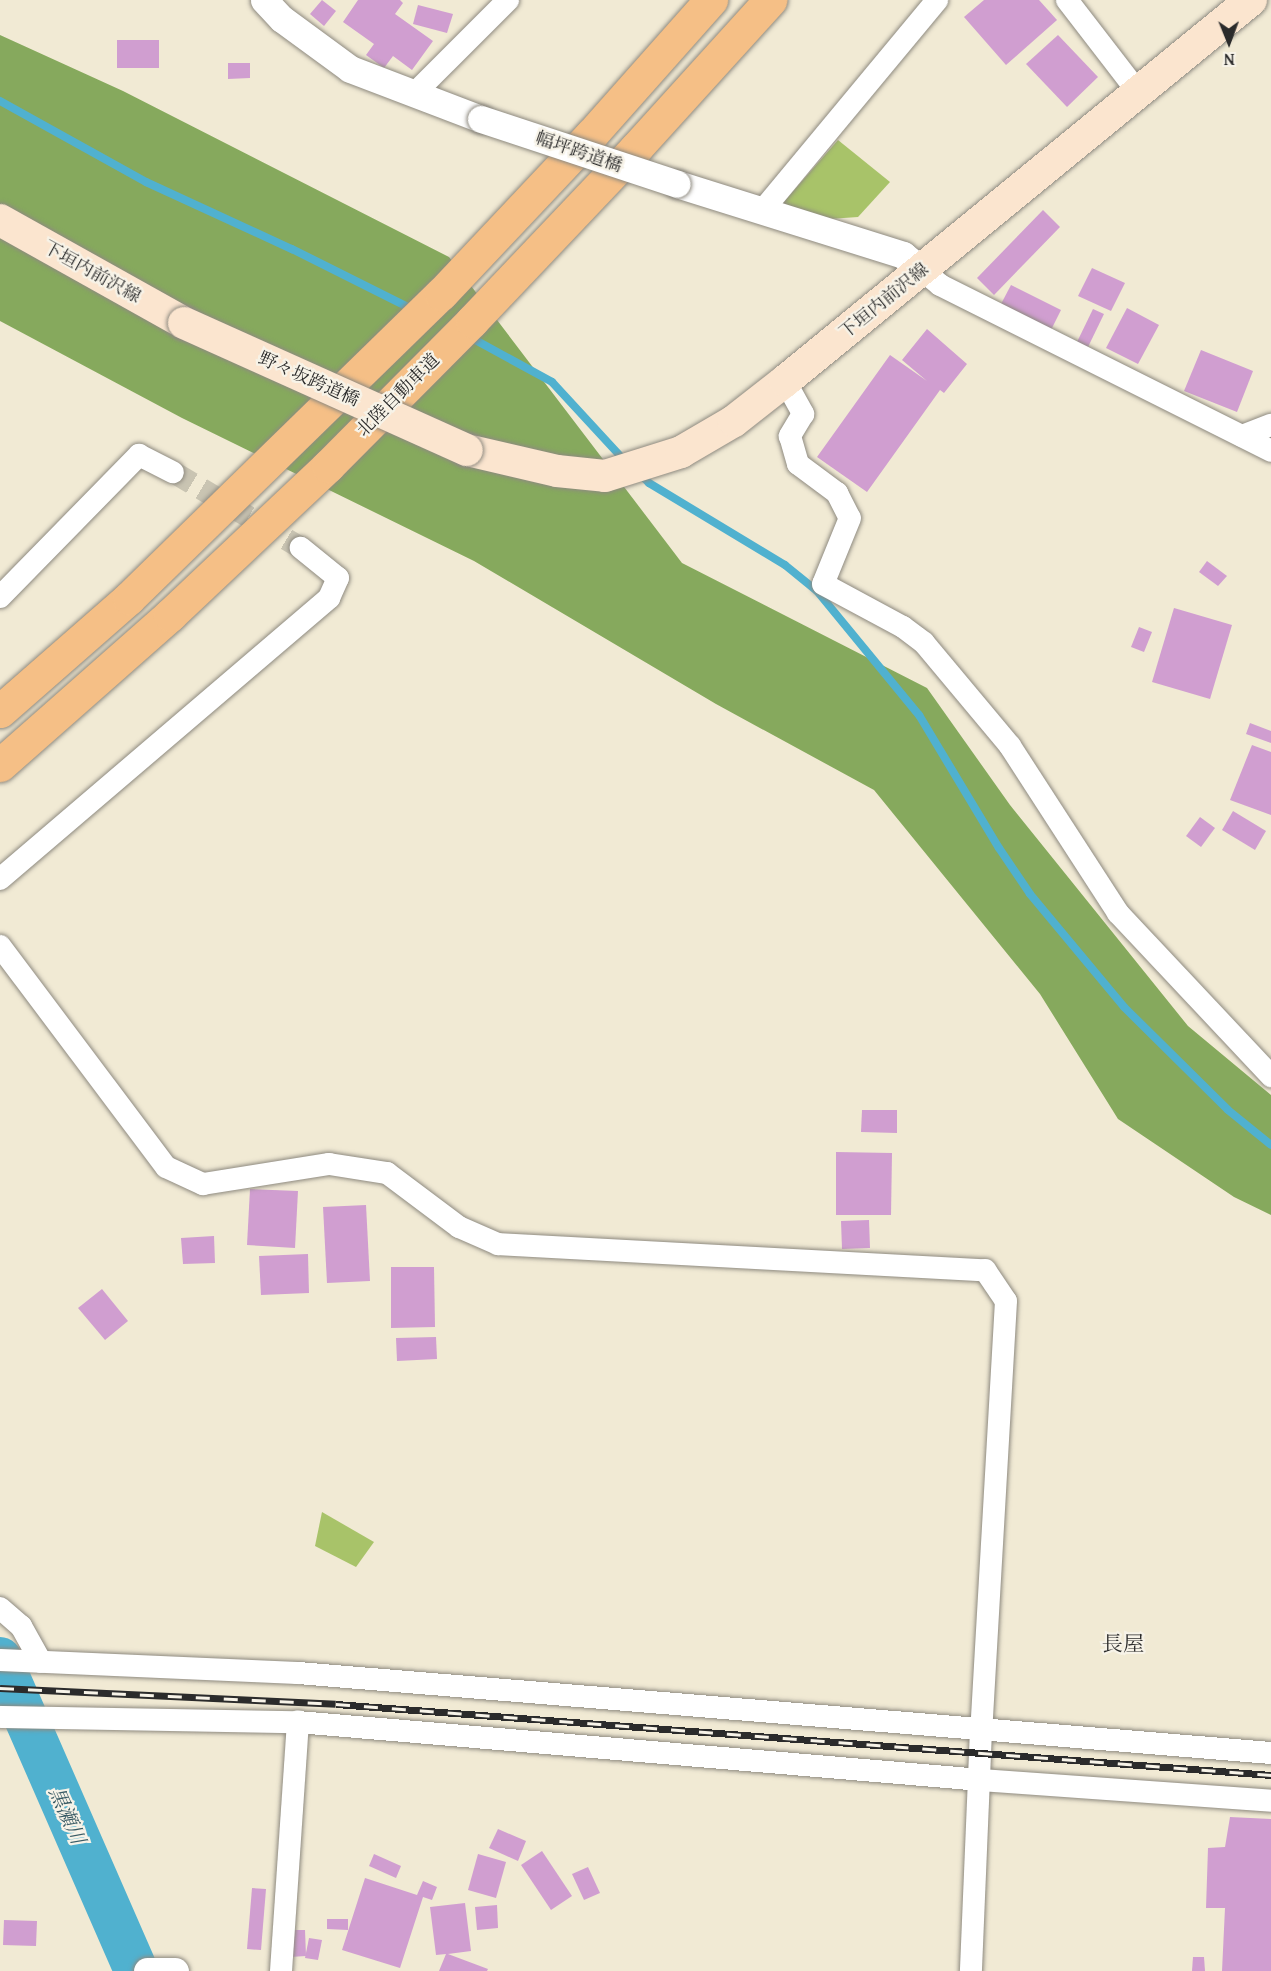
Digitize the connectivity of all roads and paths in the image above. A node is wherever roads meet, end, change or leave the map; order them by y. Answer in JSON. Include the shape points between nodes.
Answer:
{"nodes":[{"id":1,"x":264,"y":0,"type":"edge"},
{"id":2,"x":508,"y":0,"type":"edge"},
{"id":3,"x":711,"y":0,"type":"edge"},
{"id":4,"x":770,"y":0,"type":"edge"},
{"id":5,"x":938,"y":0,"type":"edge"},
{"id":6,"x":1067,"y":0,"type":"edge"},
{"id":7,"x":1251,"y":0,"type":"edge"},
{"id":8,"x":1137,"y":91,"type":"junction"},
{"id":9,"x":414,"y":94,"type":"junction"},
{"id":10,"x":762,"y":211,"type":"junction"},
{"id":11,"x":0,"y":219,"type":"edge"},
{"id":12,"x":922,"y":271,"type":"junction"},
{"id":13,"x":184,"y":323,"type":"joint"},
{"id":14,"x":785,"y":381,"type":"junction"},
{"id":15,"x":1271,"y":425,"type":"edge"},
{"id":16,"x":1242,"y":436,"type":"junction"},
{"id":17,"x":467,"y":450,"type":"joint"},
{"id":18,"x":1271,"y":451,"type":"edge"},
{"id":19,"x":172,"y":472,"type":"tunnel mouth"},
{"id":20,"x":302,"y":548,"type":"tunnel mouth"},
{"id":21,"x":0,"y":597,"type":"edge"},
{"id":22,"x":0,"y":711,"type":"edge"},
{"id":23,"x":0,"y":765,"type":"edge"},
{"id":24,"x":0,"y":879,"type":"edge"},
{"id":25,"x":0,"y":946,"type":"edge"},
{"id":26,"x":1271,"y":1076,"type":"edge"},
{"id":27,"x":0,"y":1608,"type":"edge"},
{"id":28,"x":0,"y":1660,"type":"edge"},
{"id":29,"x":33,"y":1661,"type":"junction"},
{"id":30,"x":0,"y":1717,"type":"edge"},
{"id":31,"x":298,"y":1722,"type":"junction"},
{"id":32,"x":981,"y":1730,"type":"junction"},
{"id":33,"x":1271,"y":1753,"type":"edge"},
{"id":34,"x":981,"y":1780,"type":"junction"},
{"id":35,"x":1271,"y":1801,"type":"edge"},
{"id":36,"x":147,"y":1971,"type":"edge"},
{"id":37,"x":167,"y":1971,"type":"edge"},
{"id":38,"x":175,"y":1971,"type":"edge"},
{"id":39,"x":281,"y":1971,"type":"edge"},
{"id":40,"x":971,"y":1971,"type":"edge"}],
"edges":[{"from":1,"to":9,"type":"street","name":"幅坪跨道橋","via":[[282,19],[350,69]]},
{"from":2,"to":9,"type":"street"},
{"from":3,"to":22,"type":"highway","via":[[441,294],[129,598]]},
{"from":4,"to":23,"type":"highway","name":"北陸自動車道","via":[[620,165],[328,466],[170,615]]},
{"from":5,"to":10,"type":"street"},
{"from":6,"to":8,"type":"street"},
{"from":7,"to":8,"type":"main road","name":"下垣内前沢線"},
{"from":8,"to":12,"type":"main road","name":"下垣内前沢線"},
{"from":9,"to":10,"type":"street","name":"幅坪跨道橋","bridge":true},
{"from":10,"to":12,"type":"street","name":"幅坪跨道橋","via":[[903,255]]},
{"from":11,"to":13,"type":"main road","name":"下垣内前沢線"},
{"from":12,"to":14,"type":"main road","name":"下垣内前沢線"},
{"from":12,"to":16,"type":"street","via":[[940,285]]},
{"from":13,"to":17,"type":"main road","name":"野々坂跨道橋","bridge":true},
{"from":14,"to":17,"type":"main road","name":"下垣内前沢線","via":[[734,421],[681,452],[605,476],[557,471]]},
{"from":14,"to":26,"type":"street","via":[[803,414],[790,436],[798,464],[837,493],[850,519],[823,584],[903,627],[924,643],[1010,746],[1118,914]]},
{"from":15,"to":16,"type":"street"},
{"from":16,"to":18,"type":"street"},
{"from":19,"to":21,"type":"street","via":[[140,455]]},
{"from":20,"to":24,"type":"street","via":[[338,578],[329,598]]},
{"from":25,"to":32,"type":"street","via":[[166,1167],[204,1184],[329,1164],[387,1173],[459,1227],[498,1244],[986,1270],[1006,1301]]},
{"from":27,"to":29,"type":"street","via":[[21,1626]]},
{"from":28,"to":29,"type":"street"},
{"from":29,"to":32,"type":"street","via":[[298,1673]]},
{"from":30,"to":31,"type":"street"},
{"from":31,"to":34,"type":"street"},
{"from":31,"to":39,"type":"street"},
{"from":32,"to":33,"type":"street"},
{"from":32,"to":34,"type":"street"},
{"from":34,"to":35,"type":"street"},
{"from":34,"to":40,"type":"street"},
{"from":36,"to":37,"type":"street"},
{"from":37,"to":38,"type":"street"}]}
